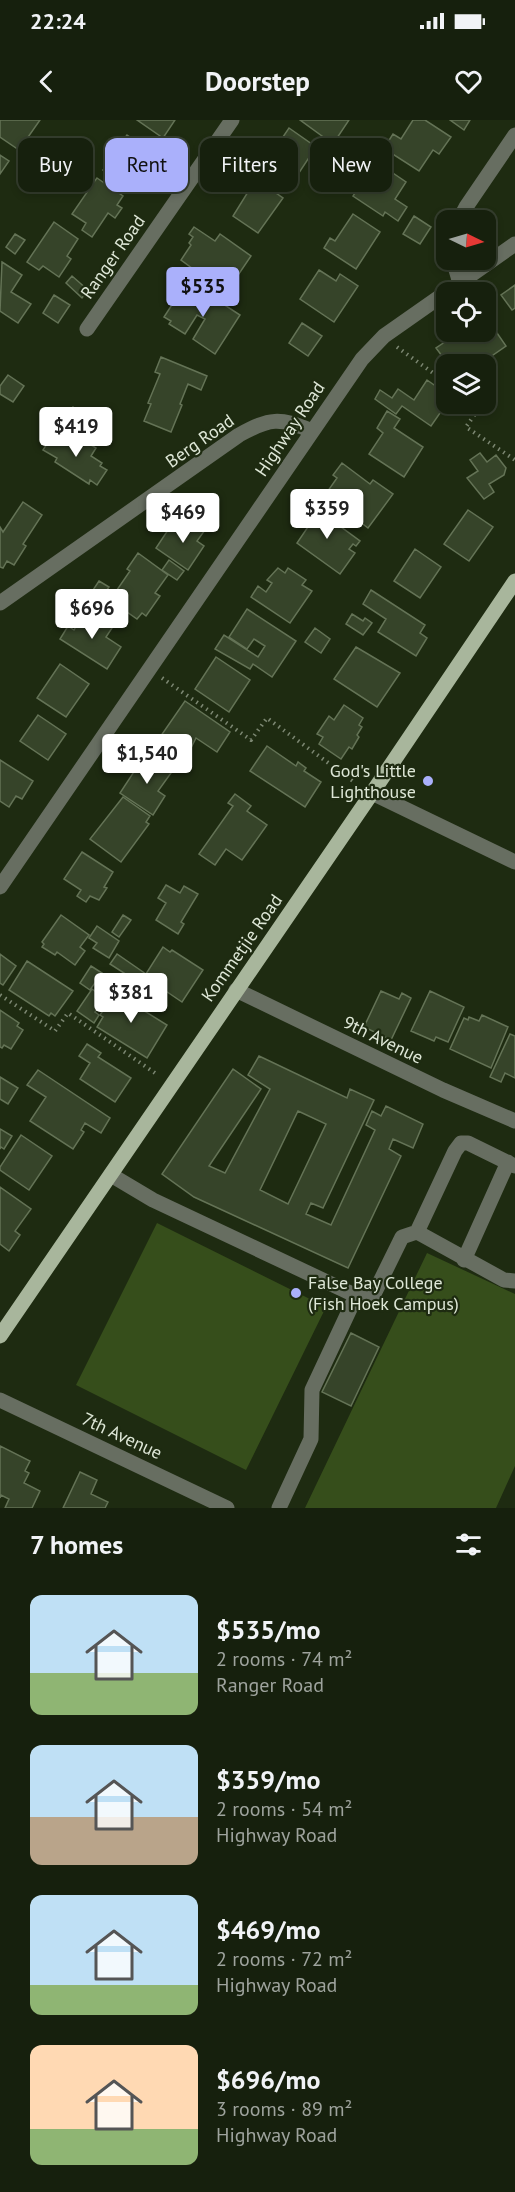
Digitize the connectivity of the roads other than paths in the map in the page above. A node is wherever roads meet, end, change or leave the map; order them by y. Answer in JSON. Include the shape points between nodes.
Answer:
{"nodes":[{"id":1,"x":232,"y":120,"type":"edge"},
{"id":2,"x":515,"y":135,"type":"edge"},
{"id":3,"x":464,"y":210,"type":"edge"},
{"id":4,"x":515,"y":244,"type":"edge"},
{"id":5,"x":460,"y":282,"type":"edge"},
{"id":6,"x":436,"y":299,"type":"edge"},
{"id":7,"x":87,"y":328,"type":"dead end"},
{"id":8,"x":312,"y":432,"type":"junction"},
{"id":9,"x":515,"y":580,"type":"edge"},
{"id":10,"x":509,"y":600,"type":"edge"},
{"id":11,"x":0,"y":603,"type":"edge"},
{"id":12,"x":372,"y":793,"type":"junction"},
{"id":13,"x":515,"y":862,"type":"edge"},
{"id":14,"x":0,"y":887,"type":"edge"},
{"id":15,"x":236,"y":990,"type":"junction"},
{"id":16,"x":515,"y":1121,"type":"edge"},
{"id":17,"x":511,"y":1164,"type":"edge"},
{"id":18,"x":111,"y":1174,"type":"junction"},
{"id":19,"x":417,"y":1232,"type":"junction"},
{"id":20,"x":464,"y":1260,"type":"junction"},
{"id":21,"x":515,"y":1281,"type":"edge"},
{"id":22,"x":356,"y":1296,"type":"junction"},
{"id":23,"x":0,"y":1336,"type":"edge"},
{"id":24,"x":0,"y":1400,"type":"edge"},
{"id":25,"x":227,"y":1508,"type":"edge"},
{"id":26,"x":279,"y":1508,"type":"edge"}],
"edges":[{"from":1,"to":7,"type":"street","name":"Ranger Road"},
{"from":2,"to":3,"type":"street"},
{"from":4,"to":5,"type":"street","name":"Highway Road"},
{"from":6,"to":8,"type":"street","name":"Highway Road","via":[[384,336],[362,359]]},
{"from":8,"to":11,"type":"street","name":"Berg Road","via":[[284,421],[261,423],[239,435]]},
{"from":8,"to":14,"type":"street","name":"Highway Road"},
{"from":9,"to":10,"type":"main road","name":"Kommetjie Road"},
{"from":10,"to":12,"type":"main road","name":"Kommetjie Road"},
{"from":12,"to":13,"type":"street"},
{"from":12,"to":15,"type":"main road","name":"Kommetjie Road"},
{"from":15,"to":16,"type":"street","name":"9th Avenue"},
{"from":15,"to":18,"type":"main road","name":"Kommetjie Road"},
{"from":17,"to":19,"type":"street","via":[[468,1143],[458,1144]]},
{"from":17,"to":20,"type":"street"},
{"from":18,"to":22,"type":"street","via":[[153,1200]]},
{"from":18,"to":23,"type":"main road","name":"Kommetjie Road"},
{"from":19,"to":20,"type":"street"},
{"from":19,"to":22,"type":"street","via":[[400,1240],[374,1294],[369,1298]]},
{"from":20,"to":21,"type":"street","via":[[504,1280]]},
{"from":22,"to":26,"type":"street","via":[[312,1390],[311,1438]]},
{"from":24,"to":25,"type":"street","name":"7th Avenue"}]}
